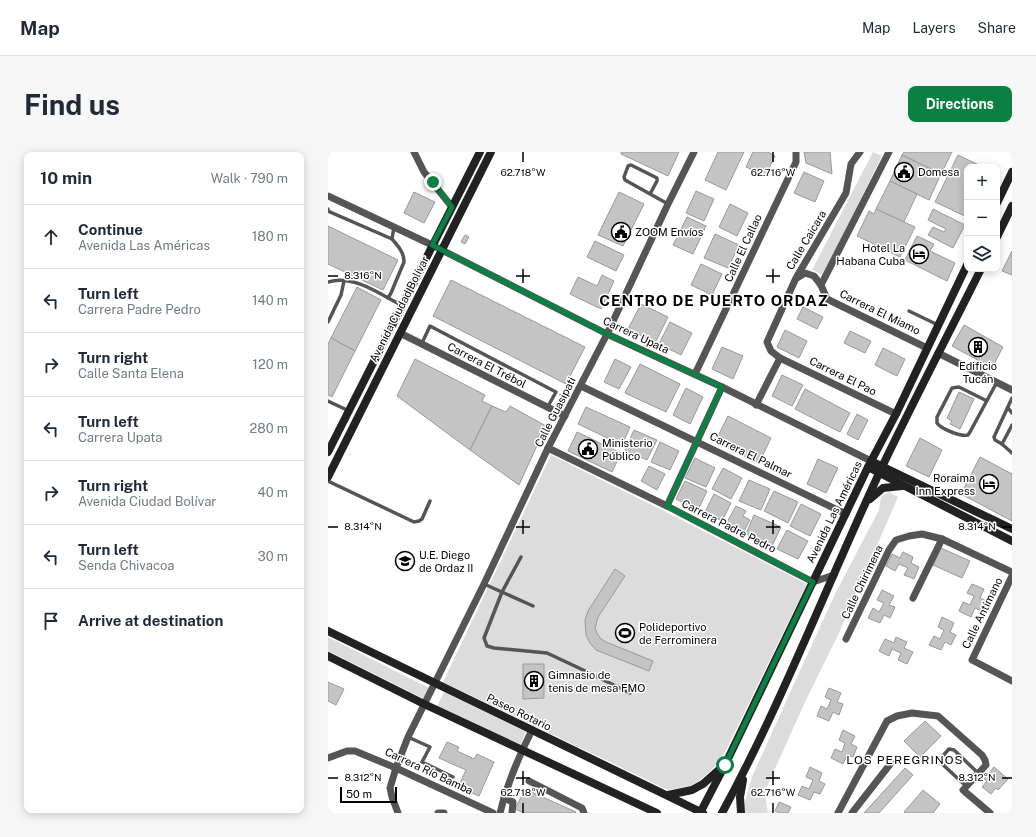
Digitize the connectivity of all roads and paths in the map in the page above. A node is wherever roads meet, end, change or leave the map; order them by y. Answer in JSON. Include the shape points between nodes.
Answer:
{"nodes":[{"id":1,"x":414,"y":152,"type":"edge"},
{"id":2,"x":480,"y":152,"type":"edge"},
{"id":3,"x":491,"y":152,"type":"edge"},
{"id":4,"x":694,"y":152,"type":"edge"},
{"id":5,"x":796,"y":152,"type":"edge"},
{"id":6,"x":887,"y":153,"type":"edge"},
{"id":7,"x":855,"y":154,"type":"edge"},
{"id":8,"x":1012,"y":172,"type":"edge"},
{"id":9,"x":650,"y":194,"type":"junction"},
{"id":10,"x":328,"y":196,"type":"edge"},
{"id":11,"x":998,"y":200,"type":"edge"},
{"id":12,"x":328,"y":203,"type":"edge"},
{"id":13,"x":668,"y":204,"type":"junction"},
{"id":14,"x":1012,"y":206,"type":"edge"},
{"id":15,"x":452,"y":207,"type":"junction"},
{"id":16,"x":328,"y":209,"type":"edge"},
{"id":17,"x":394,"y":227,"type":"junction"},
{"id":18,"x":997,"y":236,"type":"edge"},
{"id":19,"x":392,"y":239,"type":"junction"},
{"id":20,"x":432,"y":245,"type":"junction"},
{"id":21,"x":441,"y":250,"type":"junction"},
{"id":22,"x":964,"y":271,"type":"edge"},
{"id":23,"x":979,"y":272,"type":"edge"},
{"id":24,"x":796,"y":278,"type":"junction"},
{"id":25,"x":344,"y":281,"type":"junction"},
{"id":26,"x":328,"y":282,"type":"edge"},
{"id":27,"x":820,"y":285,"type":"junction"},
{"id":28,"x":388,"y":298,"type":"junction"},
{"id":29,"x":402,"y":305,"type":"junction"},
{"id":30,"x":909,"y":311,"type":"dead end"},
{"id":31,"x":328,"y":322,"type":"edge"},
{"id":32,"x":938,"y":325,"type":"junction"},
{"id":33,"x":400,"y":332,"type":"junction"},
{"id":34,"x":607,"y":334,"type":"junction"},
{"id":35,"x":422,"y":344,"type":"junction"},
{"id":36,"x":927,"y":348,"type":"junction"},
{"id":37,"x":938,"y":353,"type":"junction"},
{"id":38,"x":780,"y":358,"type":"junction"},
{"id":39,"x":695,"y":374,"type":"junction"},
{"id":40,"x":997,"y":382,"type":"junction"},
{"id":41,"x":581,"y":386,"type":"junction"},
{"id":42,"x":722,"y":387,"type":"junction"},
{"id":43,"x":1012,"y":390,"type":"edge"},
{"id":44,"x":1012,"y":398,"type":"edge"},
{"id":45,"x":328,"y":401,"type":"edge"},
{"id":46,"x":987,"y":401,"type":"junction"},
{"id":47,"x":756,"y":405,"type":"junction"},
{"id":48,"x":547,"y":408,"type":"junction"},
{"id":49,"x":1008,"y":408,"type":"junction"},
{"id":50,"x":348,"y":411,"type":"junction"},
{"id":51,"x":1012,"y":413,"type":"edge"},
{"id":52,"x":896,"y":414,"type":"junction"},
{"id":53,"x":565,"y":416,"type":"junction"},
{"id":54,"x":1012,"y":424,"type":"edge"},
{"id":55,"x":696,"y":441,"type":"junction"},
{"id":56,"x":1002,"y":444,"type":"junction"},
{"id":57,"x":548,"y":448,"type":"junction"},
{"id":58,"x":328,"y":452,"type":"edge"},
{"id":59,"x":1012,"y":453,"type":"edge"},
{"id":60,"x":869,"y":464,"type":"junction"},
{"id":61,"x":330,"y":468,"type":"edge"},
{"id":62,"x":881,"y":470,"type":"junction"},
{"id":63,"x":328,"y":477,"type":"edge"},
{"id":64,"x":328,"y":482,"type":"edge"},
{"id":65,"x":905,"y":486,"type":"junction"},
{"id":66,"x":430,"y":501,"type":"dead end"},
{"id":67,"x":866,"y":502,"type":"junction"},
{"id":68,"x":667,"y":506,"type":"junction"},
{"id":69,"x":846,"y":514,"type":"junction"},
{"id":70,"x":1012,"y":529,"type":"edge"},
{"id":71,"x":942,"y":539,"type":"junction"},
{"id":72,"x":1012,"y":541,"type":"edge"},
{"id":73,"x":521,"y":557,"type":"dead end"},
{"id":74,"x":1012,"y":572,"type":"edge"},
{"id":75,"x":834,"y":575,"type":"junction"},
{"id":76,"x":1012,"y":576,"type":"edge"},
{"id":77,"x":813,"y":582,"type":"junction"},
{"id":78,"x":484,"y":584,"type":"junction"},
{"id":79,"x":502,"y":592,"type":"junction"},
{"id":80,"x":913,"y":598,"type":"dead end"},
{"id":81,"x":533,"y":606,"type":"dead end"},
{"id":82,"x":328,"y":631,"type":"edge"},
{"id":83,"x":846,"y":639,"type":"dead end"},
{"id":84,"x":328,"y":656,"type":"edge"},
{"id":85,"x":1012,"y":681,"type":"edge"},
{"id":86,"x":435,"y":683,"type":"junction"},
{"id":87,"x":630,"y":693,"type":"dead end"},
{"id":88,"x":424,"y":704,"type":"junction"},
{"id":89,"x":532,"y":730,"type":"junction"},
{"id":90,"x":408,"y":737,"type":"junction"},
{"id":91,"x":522,"y":750,"type":"junction"},
{"id":92,"x":328,"y":758,"type":"edge"},
{"id":93,"x":891,"y":763,"type":"dead end"},
{"id":94,"x":725,"y":765,"type":"junction"},
{"id":95,"x":396,"y":768,"type":"junction"},
{"id":96,"x":745,"y":771,"type":"junction"},
{"id":97,"x":978,"y":773,"type":"junction"},
{"id":98,"x":453,"y":777,"type":"dead end"},
{"id":99,"x":529,"y":781,"type":"dead end"},
{"id":100,"x":966,"y":787,"type":"junction"},
{"id":101,"x":668,"y":795,"type":"junction"},
{"id":102,"x":504,"y":798,"type":"junction"},
{"id":103,"x":650,"y":811,"type":"edge"},
{"id":104,"x":841,"y":812,"type":"edge"},
{"id":105,"x":398,"y":813,"type":"edge"},
{"id":106,"x":438,"y":813,"type":"edge"},
{"id":107,"x":444,"y":813,"type":"edge"},
{"id":108,"x":493,"y":813,"type":"edge"},
{"id":109,"x":500,"y":813,"type":"edge"},
{"id":110,"x":512,"y":813,"type":"edge"},
{"id":111,"x":584,"y":813,"type":"edge"},
{"id":112,"x":657,"y":813,"type":"edge"},
{"id":113,"x":701,"y":813,"type":"edge"},
{"id":114,"x":722,"y":813,"type":"edge"},
{"id":115,"x":741,"y":813,"type":"edge"},
{"id":116,"x":852,"y":813,"type":"edge"},
{"id":117,"x":990,"y":813,"type":"edge"}],
"edges":[{"from":1,"to":15,"type":"street","via":[[424,172]]},
{"from":2,"to":15,"type":"street","name":"Avenida Ciudad Bolívar"},
{"from":3,"to":21,"type":"street","name":"Avenida Ciudad Bolívar"},
{"from":4,"to":13,"type":"street","name":"Calle Guasipati"},
{"from":5,"to":39,"type":"street","name":"Calle El Callao","via":[[796,162]]},
{"from":6,"to":27,"type":"street"},
{"from":7,"to":24,"type":"street","name":"Calle Caicara","via":[[846,193]]},
{"from":8,"to":11,"type":"street"},
{"from":9,"to":9,"type":"lane","via":[[625,180],[628,166],[631,165],[657,178]]},
{"from":9,"to":13,"type":"lane"},
{"from":10,"to":12,"type":"lane"},
{"from":10,"to":17,"type":"street","name":"Carrera Upata"},
{"from":13,"to":34,"type":"street","name":"Calle Guasipati"},
{"from":14,"to":18,"type":"street"},
{"from":15,"to":20,"type":"street","name":"Avenida Ciudad Bolívar"},
{"from":16,"to":19,"type":"lane"},
{"from":17,"to":19,"type":"lane"},
{"from":17,"to":20,"type":"street","name":"Carrera Upata"},
{"from":19,"to":28,"type":"lane","via":[[401,250],[404,262]]},
{"from":20,"to":21,"type":"street","name":"Carrera Upata"},
{"from":20,"to":29,"type":"street","name":"Avenida Ciudad Bolívar"},
{"from":21,"to":33,"type":"street","name":"Avenida Ciudad Bolívar"},
{"from":21,"to":34,"type":"street","name":"Carrera Upata"},
{"from":22,"to":32,"type":"street","name":"Avenida Las Américas"},
{"from":23,"to":37,"type":"street"},
{"from":24,"to":27,"type":"street","name":"Carrera El Miamo","via":[[805,273],[814,276]]},
{"from":24,"to":38,"type":"street","name":"Calle Caicara","via":[[768,342],[771,351]]},
{"from":25,"to":26,"type":"lane"},
{"from":25,"to":28,"type":"lane"},
{"from":25,"to":31,"type":"lane","via":[[341,295]]},
{"from":27,"to":36,"type":"street","name":"Carrera El Miamo","via":[[827,299]]},
{"from":28,"to":29,"type":"lane"},
{"from":29,"to":50,"type":"street","name":"Avenida Ciudad Bolívar"},
{"from":30,"to":32,"type":"lane"},
{"from":32,"to":36,"type":"street","name":"Avenida Las Américas"},
{"from":33,"to":35,"type":"street","name":"Carrera El Trébol"},
{"from":33,"to":61,"type":"street","name":"Avenida Ciudad Bolívar"},
{"from":34,"to":39,"type":"street","name":"Carrera Upata"},
{"from":34,"to":41,"type":"street","name":"Calle Guasipati"},
{"from":35,"to":48,"type":"street","name":"Carrera El Trébol"},
{"from":35,"to":48,"type":"lane","via":[[430,326],[556,392]]},
{"from":36,"to":52,"type":"street","name":"Avenida Las Américas"},
{"from":37,"to":40,"type":"street"},
{"from":37,"to":62,"type":"street"},
{"from":38,"to":47,"type":"street"},
{"from":38,"to":52,"type":"street","name":"Carrera El Pao"},
{"from":39,"to":42,"type":"street","name":"Carrera Upata"},
{"from":40,"to":43,"type":"street"},
{"from":40,"to":46,"type":"lane"},
{"from":41,"to":53,"type":"street","name":"Calle Guasipati"},
{"from":41,"to":55,"type":"street","name":"Carrera El Palmar"},
{"from":42,"to":47,"type":"street","name":"Carrera Upata"},
{"from":42,"to":55,"type":"street"},
{"from":44,"to":49,"type":"lane"},
{"from":45,"to":50,"type":"lane"},
{"from":46,"to":46,"type":"lane","via":[[968,435],[964,436],[942,428],[937,422],[937,417],[952,388],[959,387]]},
{"from":47,"to":60,"type":"street","name":"Carrera Upata"},
{"from":48,"to":53,"type":"street","name":"Carrera El Trébol"},
{"from":49,"to":51,"type":"lane"},
{"from":49,"to":56,"type":"lane","via":[[994,438]]},
{"from":50,"to":58,"type":"street","name":"Avenida Ciudad Bolívar"},
{"from":52,"to":60,"type":"street","name":"Avenida Las Américas"},
{"from":53,"to":57,"type":"street","name":"Calle Guasipati"},
{"from":54,"to":56,"type":"lane"},
{"from":55,"to":68,"type":"street"},
{"from":55,"to":69,"type":"street","name":"Carrera El Palmar"},
{"from":56,"to":59,"type":"lane"},
{"from":57,"to":68,"type":"street","name":"Carrera Padre Pedro"},
{"from":57,"to":78,"type":"street","name":"Calle Guasipati"},
{"from":60,"to":62,"type":"street"},
{"from":60,"to":69,"type":"street","name":"Avenida Las Américas"},
{"from":61,"to":63,"type":"street","name":"Avenida Ciudad Bolívar"},
{"from":62,"to":65,"type":"street"},
{"from":62,"to":67,"type":"street"},
{"from":62,"to":70,"type":"street"},
{"from":64,"to":66,"type":"lane","via":[[414,522],[422,519]]},
{"from":65,"to":67,"type":"street","via":[[883,488]]},
{"from":65,"to":72,"type":"street"},
{"from":67,"to":75,"type":"street"},
{"from":68,"to":77,"type":"street","name":"Carrera Padre Pedro"},
{"from":69,"to":77,"type":"street","name":"Avenida Las Américas"},
{"from":71,"to":74,"type":"street","name":"Calle Chirimena"},
{"from":71,"to":80,"type":"street"},
{"from":71,"to":83,"type":"street","name":"Calle Chirimena","via":[[922,534],[896,540],[888,550]]},
{"from":73,"to":79,"type":"lane"},
{"from":75,"to":77,"type":"street"},
{"from":75,"to":96,"type":"street"},
{"from":76,"to":85,"type":"street","name":"Calle Antímano","via":[[972,660]]},
{"from":77,"to":94,"type":"street","name":"Avenida Las Américas"},
{"from":78,"to":79,"type":"lane"},
{"from":78,"to":86,"type":"street","name":"Calle Guasipati"},
{"from":79,"to":81,"type":"lane"},
{"from":79,"to":87,"type":"lane","via":[[484,638],[487,646],[547,654]]},
{"from":82,"to":86,"type":"street","name":"Paseo Rotario"},
{"from":84,"to":88,"type":"street"},
{"from":86,"to":88,"type":"street","name":"Calle Guasipati"},
{"from":86,"to":89,"type":"street","name":"Paseo Rotario"},
{"from":88,"to":90,"type":"street","name":"Calle Guasipati"},
{"from":88,"to":91,"type":"street"},
{"from":89,"to":91,"type":"street"},
{"from":89,"to":101,"type":"street","name":"Paseo Rotario"},
{"from":90,"to":95,"type":"street","name":"Calle Guasipati"},
{"from":90,"to":98,"type":"lane","via":[[430,747],[422,762]]},
{"from":91,"to":102,"type":"street"},
{"from":91,"to":103,"type":"street"},
{"from":92,"to":95,"type":"street","name":"Carrera Río Bamba","via":[[347,750],[355,751]]},
{"from":93,"to":116,"type":"street"},
{"from":94,"to":101,"type":"street","via":[[692,790]]},
{"from":94,"to":113,"type":"street","name":"Avenida Las Américas"},
{"from":95,"to":105,"type":"street","name":"Calle Guasipati","via":[[390,788]]},
{"from":95,"to":108,"type":"street","name":"Carrera Río Bamba"},
{"from":96,"to":114,"type":"street"},
{"from":96,"to":115,"type":"street","via":[[740,797]]},
{"from":97,"to":100,"type":"street"},
{"from":97,"to":100,"type":"lane","via":[[952,750],[949,749],[940,759],[941,764]]},
{"from":97,"to":104,"type":"street","via":[[986,765],[985,760],[938,716],[912,713],[897,716],[887,721]]},
{"from":99,"to":111,"type":"street","via":[[582,808]]},
{"from":100,"to":117,"type":"street","via":[[963,790]]},
{"from":101,"to":113,"type":"street","name":"Paseo Rotario"},
{"from":102,"to":109,"type":"street"},
{"from":102,"to":110,"type":"street","via":[[513,802]]},
{"from":103,"to":112,"type":"street"},
{"from":106,"to":107,"type":"street"}]}
